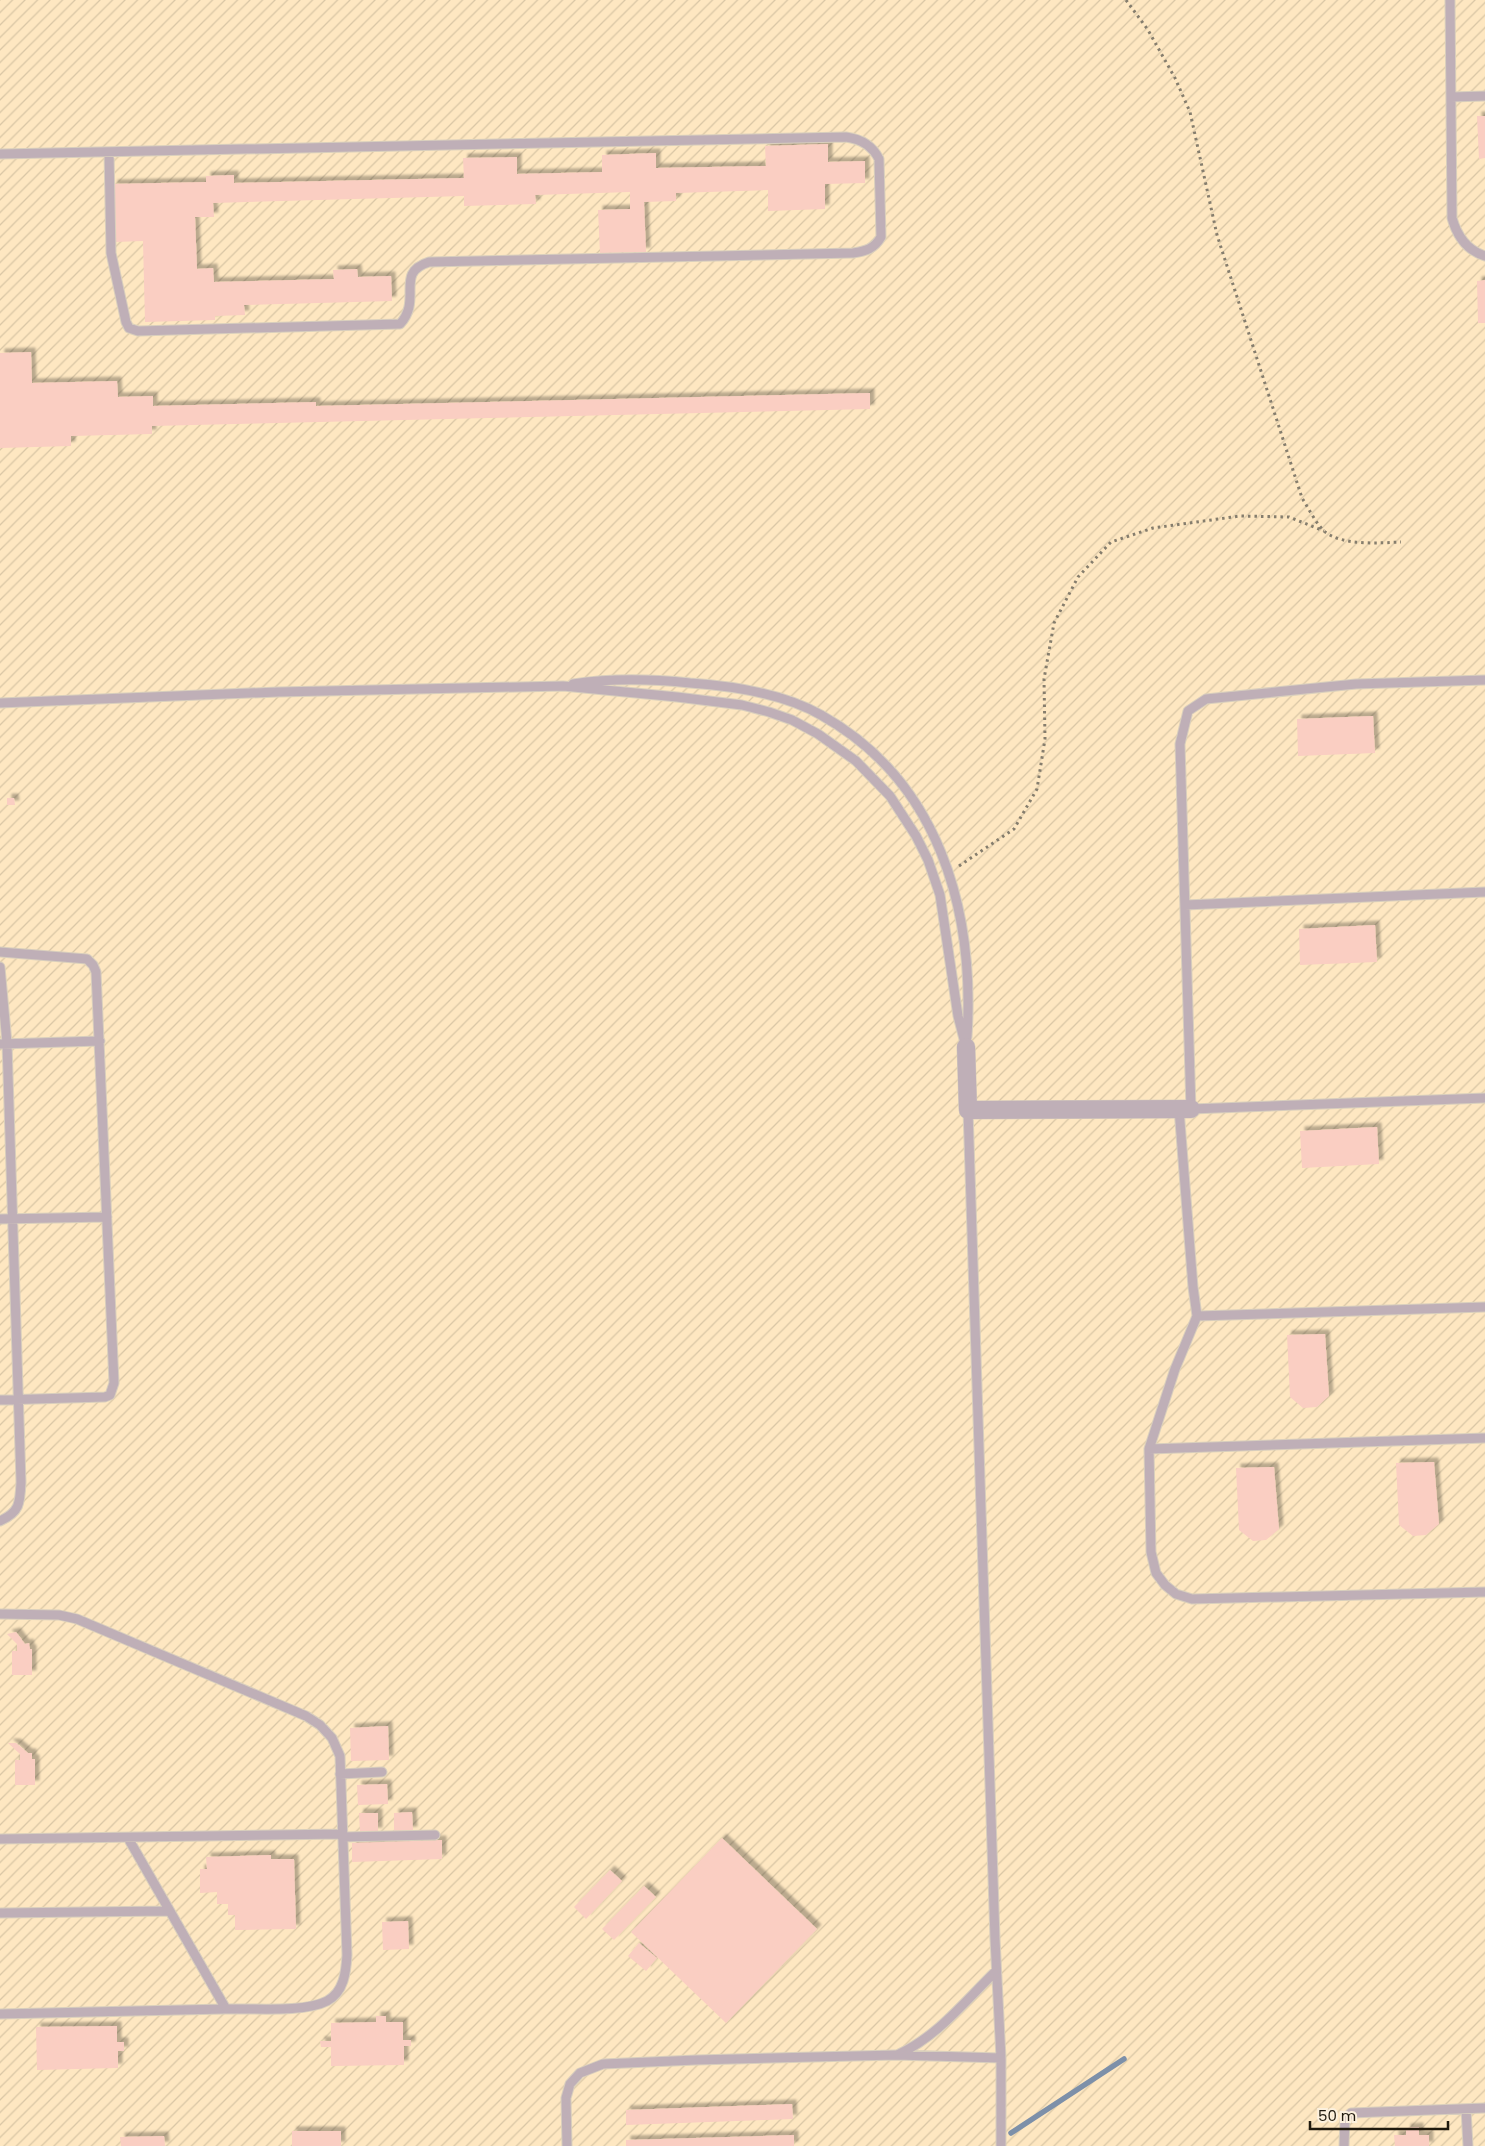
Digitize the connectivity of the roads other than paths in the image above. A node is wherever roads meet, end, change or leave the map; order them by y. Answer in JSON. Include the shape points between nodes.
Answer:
{"nodes":[{"id":1,"x":1450,"y":0,"type":"edge"},
{"id":2,"x":1485,"y":96,"type":"edge"},
{"id":3,"x":1451,"y":97,"type":"junction"},
{"id":4,"x":109,"y":152,"type":"junction"},
{"id":5,"x":0,"y":154,"type":"edge"},
{"id":6,"x":1485,"y":256,"type":"edge"},
{"id":7,"x":1485,"y":680,"type":"edge"},
{"id":8,"x":562,"y":686,"type":"junction"},
{"id":9,"x":0,"y":703,"type":"edge"},
{"id":10,"x":1485,"y":892,"type":"edge"},
{"id":11,"x":1185,"y":906,"type":"junction"},
{"id":12,"x":0,"y":952,"type":"edge"},
{"id":13,"x":0,"y":967,"type":"edge"},
{"id":14,"x":100,"y":1041,"type":"junction"},
{"id":15,"x":3,"y":1044,"type":"edge"},
{"id":16,"x":966,"y":1047,"type":"junction"},
{"id":17,"x":1485,"y":1098,"type":"edge"},
{"id":18,"x":1185,"y":1109,"type":"junction"},
{"id":19,"x":968,"y":1110,"type":"junction"},
{"id":20,"x":107,"y":1217,"type":"junction"},
{"id":21,"x":12,"y":1218,"type":"junction"},
{"id":22,"x":0,"y":1219,"type":"edge"},
{"id":23,"x":1485,"y":1307,"type":"edge"},
{"id":24,"x":1197,"y":1316,"type":"junction"},
{"id":25,"x":0,"y":1400,"type":"edge"},
{"id":26,"x":19,"y":1400,"type":"junction"},
{"id":27,"x":1485,"y":1438,"type":"edge"},
{"id":28,"x":1150,"y":1449,"type":"junction"},
{"id":29,"x":0,"y":1521,"type":"edge"},
{"id":30,"x":1485,"y":1592,"type":"edge"},
{"id":31,"x":0,"y":1614,"type":"edge"},
{"id":32,"x":382,"y":1772,"type":"dead end"},
{"id":33,"x":340,"y":1774,"type":"junction"},
{"id":34,"x":342,"y":1835,"type":"junction"},
{"id":35,"x":435,"y":1835,"type":"dead end"},
{"id":36,"x":0,"y":1838,"type":"edge"},
{"id":37,"x":128,"y":1838,"type":"junction"},
{"id":38,"x":169,"y":1911,"type":"junction"},
{"id":39,"x":0,"y":1913,"type":"edge"},
{"id":40,"x":996,"y":1970,"type":"junction"},
{"id":41,"x":226,"y":2009,"type":"junction"},
{"id":42,"x":0,"y":2014,"type":"edge"},
{"id":43,"x":896,"y":2055,"type":"junction"},
{"id":44,"x":1001,"y":2058,"type":"junction"},
{"id":45,"x":1466,"y":2108,"type":"junction"},
{"id":46,"x":1485,"y":2108,"type":"edge"},
{"id":47,"x":567,"y":2146,"type":"edge"},
{"id":48,"x":1000,"y":2146,"type":"edge"},
{"id":49,"x":1344,"y":2146,"type":"edge"},
{"id":50,"x":1468,"y":2146,"type":"edge"}],
"edges":[{"from":1,"to":3,"type":"lane"},
{"from":2,"to":3,"type":"lane"},
{"from":3,"to":6,"type":"lane","via":[[1452,218],[1463,242]]},
{"from":4,"to":4,"type":"lane","via":[[846,137],[865,143],[879,159],[881,237],[868,251],[853,253],[429,262],[418,266],[410,277],[410,308],[400,324],[138,331],[129,328],[126,322],[111,253]]},
{"from":4,"to":5,"type":"lane"},
{"from":7,"to":11,"type":"lane","via":[[1356,684],[1206,698],[1195,704],[1188,711],[1180,744]]},
{"from":8,"to":9,"type":"lane","via":[[278,692]]},
{"from":8,"to":16,"type":"lane","via":[[742,705],[792,720],[856,761],[890,796],[928,860],[940,895],[958,1016]]},
{"from":8,"to":16,"type":"lane","via":[[621,680],[706,684],[797,704],[821,715],[857,740],[896,775],[924,818],[949,872],[960,911],[965,946],[969,1001]]},
{"from":10,"to":11,"type":"lane"},
{"from":11,"to":18,"type":"lane"},
{"from":12,"to":14,"type":"lane","via":[[87,959],[96,972]]},
{"from":13,"to":15,"type":"lane"},
{"from":14,"to":15,"type":"lane"},
{"from":14,"to":20,"type":"lane"},
{"from":15,"to":21,"type":"lane"},
{"from":16,"to":19,"type":"street"},
{"from":17,"to":18,"type":"lane"},
{"from":18,"to":19,"type":"street"},
{"from":18,"to":24,"type":"lane"},
{"from":19,"to":40,"type":"lane"},
{"from":20,"to":21,"type":"lane"},
{"from":20,"to":26,"type":"lane","via":[[113,1390],[105,1398]]},
{"from":21,"to":22,"type":"lane"},
{"from":21,"to":26,"type":"lane"},
{"from":23,"to":24,"type":"lane"},
{"from":24,"to":28,"type":"lane","via":[[1175,1368]]},
{"from":25,"to":26,"type":"lane"},
{"from":26,"to":29,"type":"lane","via":[[19,1505],[12,1516]]},
{"from":27,"to":28,"type":"lane"},
{"from":28,"to":30,"type":"lane","via":[[1151,1552],[1156,1573],[1176,1594],[1192,1599]]},
{"from":31,"to":33,"type":"lane","via":[[59,1615],[77,1619],[286,1706],[320,1724],[332,1738],[340,1756]]},
{"from":32,"to":33,"type":"lane"},
{"from":33,"to":34,"type":"lane"},
{"from":34,"to":35,"type":"lane"},
{"from":34,"to":37,"type":"lane"},
{"from":34,"to":41,"type":"lane","via":[[347,1955],[340,1989],[328,2001],[314,2006]]},
{"from":36,"to":37,"type":"lane"},
{"from":37,"to":38,"type":"lane"},
{"from":38,"to":39,"type":"lane"},
{"from":38,"to":41,"type":"lane"},
{"from":40,"to":43,"type":"lane","via":[[932,2034],[915,2047]]},
{"from":40,"to":44,"type":"lane"},
{"from":41,"to":42,"type":"lane"},
{"from":43,"to":44,"type":"lane"},
{"from":43,"to":47,"type":"lane","via":[[603,2064],[580,2073],[570,2084],[566,2098]]},
{"from":44,"to":48,"type":"lane"},
{"from":45,"to":46,"type":"lane"},
{"from":45,"to":49,"type":"lane","via":[[1351,2113],[1345,2119]]},
{"from":45,"to":50,"type":"lane"}]}
